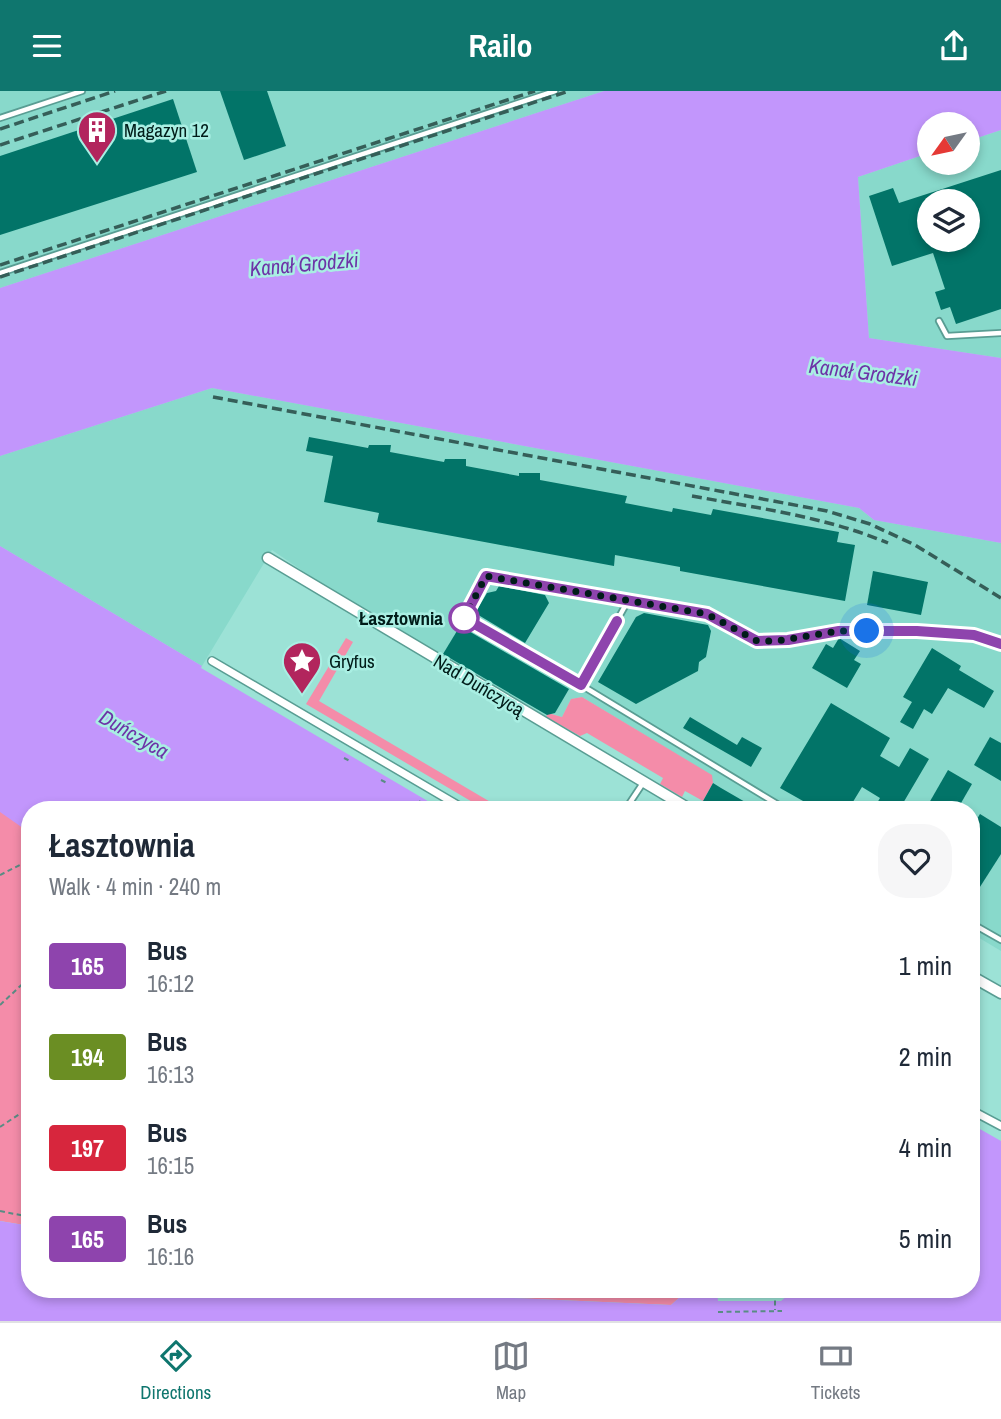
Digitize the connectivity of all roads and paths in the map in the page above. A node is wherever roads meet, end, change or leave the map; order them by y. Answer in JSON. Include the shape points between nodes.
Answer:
{"nodes":[{"id":1,"x":82,"y":91,"type":"edge"},
{"id":2,"x":555,"y":91,"type":"edge"},
{"id":3,"x":0,"y":118,"type":"edge"},
{"id":4,"x":0,"y":273,"type":"edge"},
{"id":5,"x":939,"y":321,"type":"dead end"},
{"id":6,"x":1001,"y":333,"type":"edge"},
{"id":7,"x":268,"y":558,"type":"dead end"},
{"id":8,"x":629,"y":599,"type":"junction"},
{"id":9,"x":1001,"y":644,"type":"edge"},
{"id":10,"x":212,"y":661,"type":"dead end"},
{"id":11,"x":581,"y":685,"type":"junction"},
{"id":12,"x":344,"y":758,"type":"dead end"},
{"id":13,"x":350,"y":761,"type":"dead end"},
{"id":14,"x":382,"y":780,"type":"dead end"},
{"id":15,"x":643,"y":782,"type":"junction"},
{"id":16,"x":387,"y":783,"type":"dead end"},
{"id":17,"x":450,"y":801,"type":"edge"},
{"id":18,"x":631,"y":801,"type":"edge"},
{"id":19,"x":676,"y":801,"type":"edge"},
{"id":20,"x":771,"y":801,"type":"edge"},
{"id":21,"x":21,"y":864,"type":"edge"},
{"id":22,"x":0,"y":875,"type":"edge"},
{"id":23,"x":980,"y":928,"type":"edge"},
{"id":24,"x":1001,"y":940,"type":"edge"},
{"id":25,"x":980,"y":981,"type":"edge"},
{"id":26,"x":21,"y":985,"type":"edge"},
{"id":27,"x":1001,"y":993,"type":"edge"},
{"id":28,"x":0,"y":1005,"type":"edge"},
{"id":29,"x":21,"y":1112,"type":"dead end"},
{"id":30,"x":980,"y":1115,"type":"edge"},
{"id":31,"x":1001,"y":1126,"type":"edge"},
{"id":32,"x":0,"y":1127,"type":"edge"},
{"id":33,"x":0,"y":1211,"type":"edge"},
{"id":34,"x":21,"y":1215,"type":"edge"},
{"id":35,"x":775,"y":1298,"type":"edge"},
{"id":36,"x":775,"y":1311,"type":"junction"},
{"id":37,"x":782,"y":1311,"type":"dead end"},
{"id":38,"x":718,"y":1312,"type":"dead end"}],
"edges":[{"from":1,"to":3,"type":"lane"},
{"from":2,"to":4,"type":"lane"},
{"from":5,"to":6,"type":"lane","via":[[947,336]]},
{"from":7,"to":15,"type":"street","name":"Nad Duńczycą"},
{"from":8,"to":9,"type":"lane","via":[[707,614],[766,642],[839,631],[917,631],[974,635]]},
{"from":8,"to":11,"type":"lane"},
{"from":8,"to":11,"type":"lane","via":[[486,576],[464,618]]},
{"from":10,"to":17,"type":"street"},
{"from":11,"to":20,"type":"lane"},
{"from":12,"to":13,"type":"path"},
{"from":14,"to":16,"type":"path"},
{"from":15,"to":18,"type":"lane"},
{"from":15,"to":19,"type":"street","name":"Nad Duńczycą"},
{"from":21,"to":22,"type":"path"},
{"from":23,"to":24,"type":"lane"},
{"from":25,"to":27,"type":"street"},
{"from":26,"to":28,"type":"path"},
{"from":29,"to":32,"type":"path"},
{"from":30,"to":31,"type":"street"},
{"from":33,"to":34,"type":"path"},
{"from":35,"to":36,"type":"path"},
{"from":36,"to":37,"type":"path"},
{"from":36,"to":38,"type":"path"}]}
